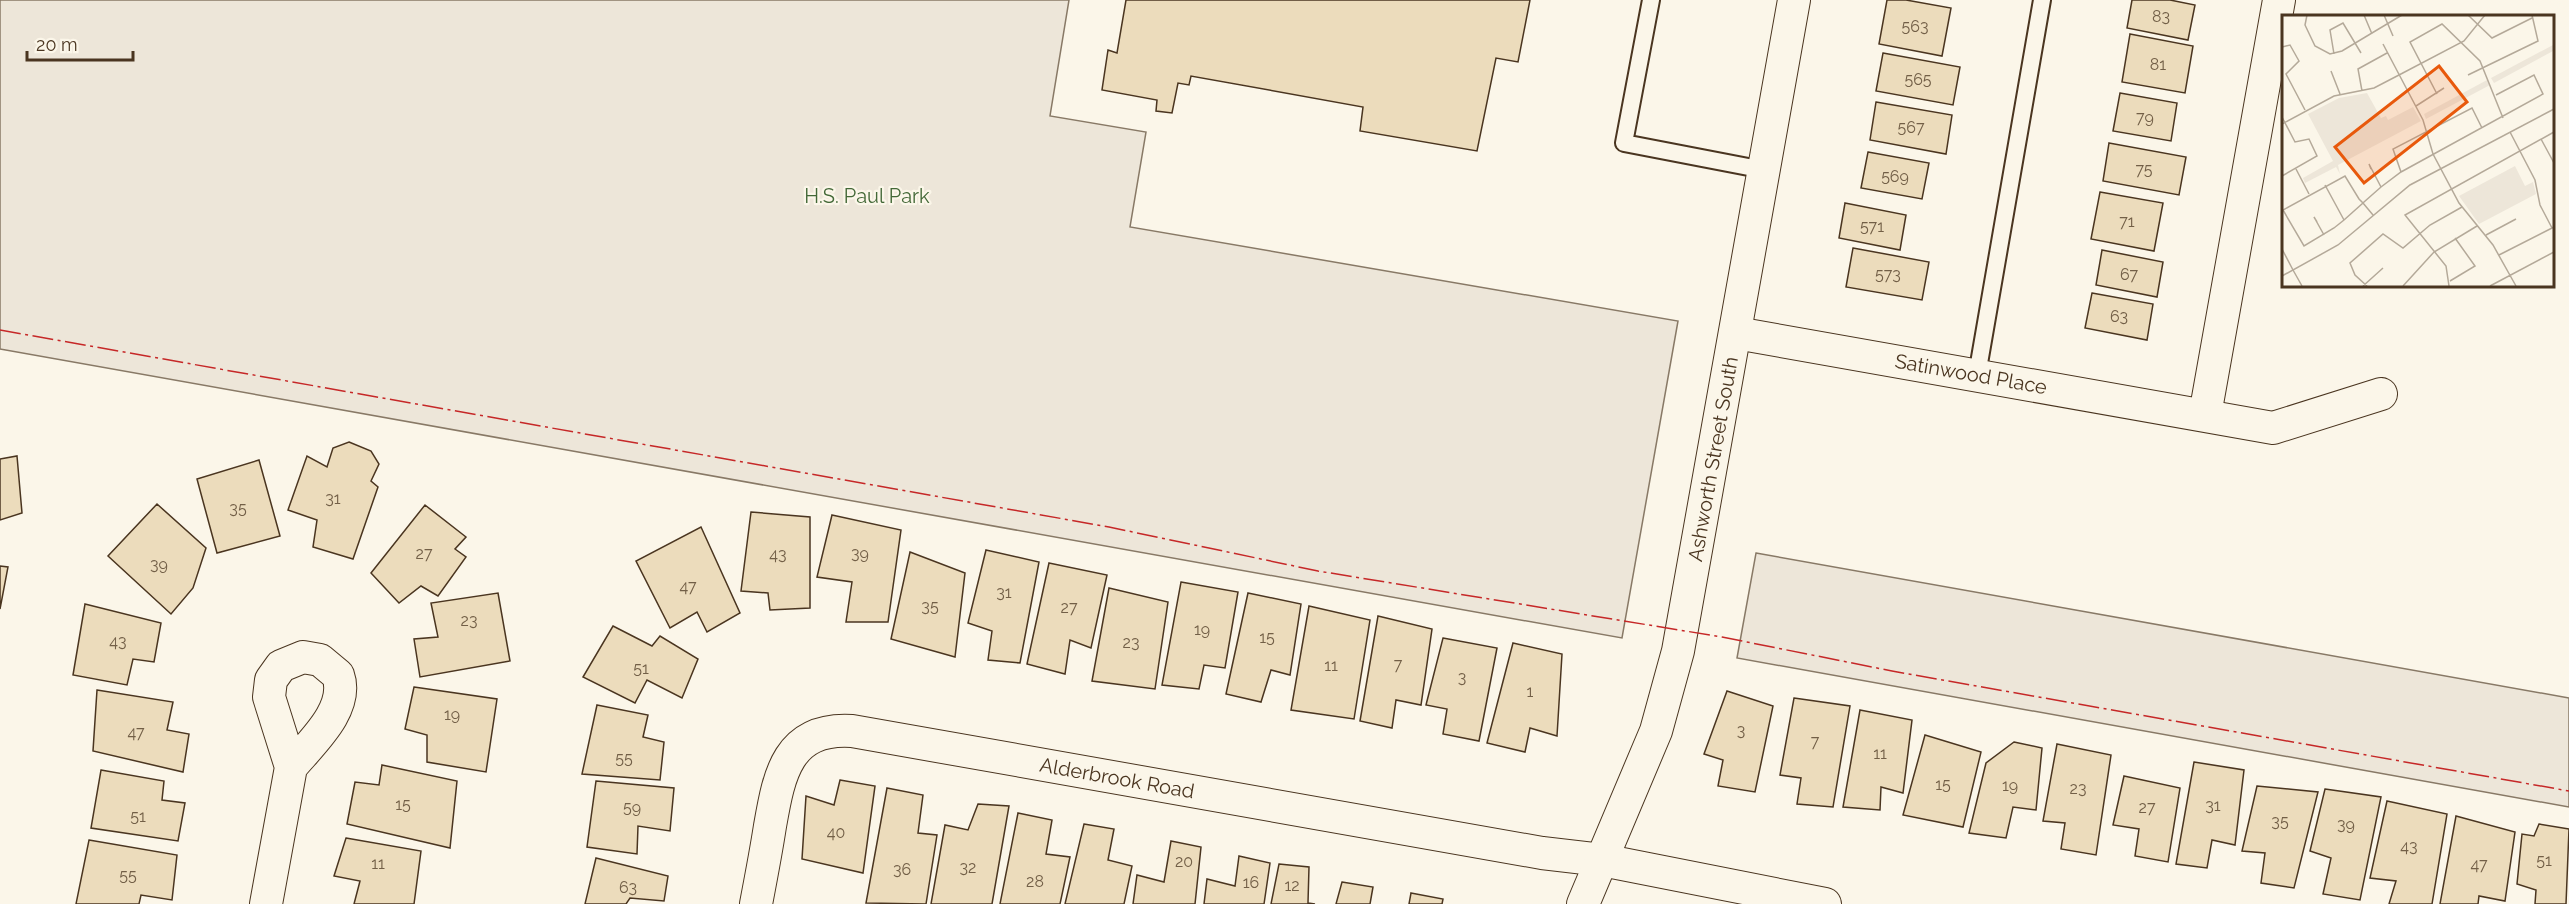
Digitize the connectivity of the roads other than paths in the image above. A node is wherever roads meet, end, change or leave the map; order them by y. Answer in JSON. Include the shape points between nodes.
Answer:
{"nodes":[{"id":1,"x":1651,"y":0,"type":"edge"},
{"id":2,"x":1794,"y":0,"type":"edge"},
{"id":3,"x":2042,"y":0,"type":"edge"},
{"id":4,"x":2279,"y":0,"type":"edge"},
{"id":5,"x":1764,"y":170,"type":"junction"},
{"id":6,"x":1736,"y":333,"type":"junction"},
{"id":7,"x":1977,"y":375,"type":"junction"},
{"id":8,"x":2381,"y":394,"type":"dead end"},
{"id":9,"x":2205,"y":416,"type":"junction"},
{"id":10,"x":291,"y":767,"type":"dead end"},
{"id":11,"x":1602,"y":860,"type":"junction"},
{"id":12,"x":266,"y":904,"type":"edge"},
{"id":13,"x":756,"y":904,"type":"edge"},
{"id":14,"x":1583,"y":904,"type":"edge"},
{"id":15,"x":1825,"y":904,"type":"edge"}],
"edges":[{"from":1,"to":5,"type":"lane","via":[[1624,143]]},
{"from":2,"to":5,"type":"street","name":"Ashworth Street South"},
{"from":3,"to":7,"type":"lane"},
{"from":4,"to":9,"type":"street"},
{"from":5,"to":6,"type":"street","name":"Ashworth Street South"},
{"from":6,"to":7,"type":"street","name":"Satinwood Place"},
{"from":6,"to":11,"type":"street","name":"Ashworth Street South","via":[[1690,594],[1669,687],[1640,773]]},
{"from":7,"to":9,"type":"street","name":"Satinwood Place"},
{"from":8,"to":9,"type":"street","name":"Satinwood Place","via":[[2273,428]]},
{"from":10,"to":12,"type":"street"},
{"from":11,"to":13,"type":"street","name":"Alderbrook Road","via":[[1542,853],[831,730],[805,742],[785,765]]},
{"from":11,"to":14,"type":"street","name":"Ashworth Street South"},
{"from":11,"to":15,"type":"street","name":"Alderbrook Road"}]}
